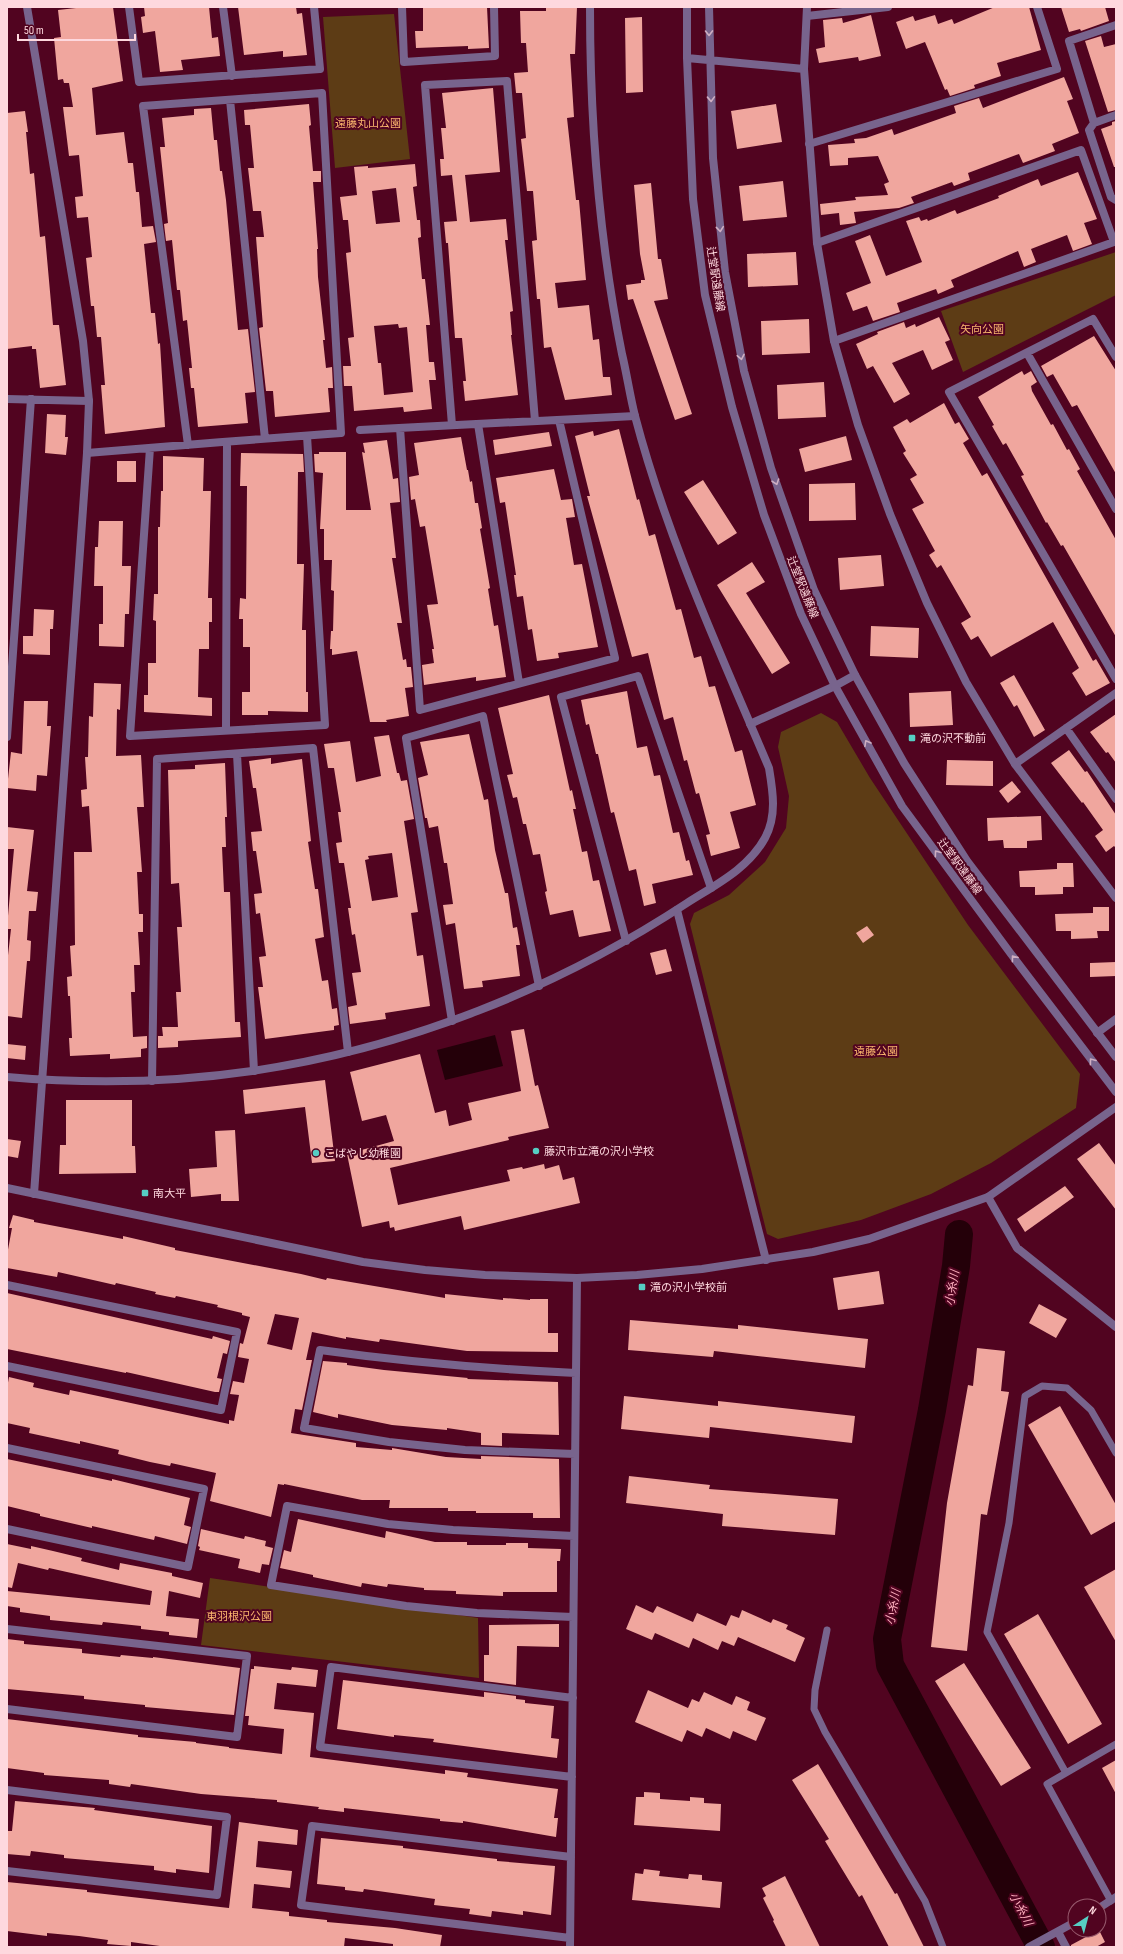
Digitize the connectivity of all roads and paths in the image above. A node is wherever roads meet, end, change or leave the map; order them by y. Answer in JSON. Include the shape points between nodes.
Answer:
{"nodes":[{"id":1,"x":27,"y":7,"type":"edge"},
{"id":2,"x":129,"y":7,"type":"edge"},
{"id":3,"x":223,"y":7,"type":"edge"},
{"id":4,"x":314,"y":7,"type":"edge"},
{"id":5,"x":402,"y":7,"type":"edge"},
{"id":6,"x":494,"y":7,"type":"edge"},
{"id":7,"x":590,"y":7,"type":"edge"},
{"id":8,"x":687,"y":7,"type":"edge"},
{"id":9,"x":709,"y":7,"type":"edge"},
{"id":10,"x":807,"y":7,"type":"edge"},
{"id":11,"x":888,"y":7,"type":"edge"},
{"id":12,"x":1037,"y":7,"type":"edge"},
{"id":13,"x":807,"y":16,"type":"junction"},
{"id":14,"x":1116,"y":25,"type":"edge"},
{"id":15,"x":686,"y":58,"type":"junction"},
{"id":16,"x":710,"y":60,"type":"junction"},
{"id":17,"x":804,"y":69,"type":"junction"},
{"id":18,"x":232,"y":76,"type":"junction"},
{"id":19,"x":230,"y":100,"type":"junction"},
{"id":20,"x":1116,"y":115,"type":"edge"},
{"id":21,"x":1094,"y":123,"type":"junction"},
{"id":22,"x":809,"y":144,"type":"junction"},
{"id":23,"x":1116,"y":200,"type":"edge"},
{"id":24,"x":817,"y":243,"type":"junction"},
{"id":25,"x":834,"y":341,"type":"junction"},
{"id":26,"x":1028,"y":353,"type":"junction"},
{"id":27,"x":1116,"y":357,"type":"edge"},
{"id":28,"x":7,"y":399,"type":"edge"},
{"id":29,"x":31,"y":399,"type":"junction"},
{"id":30,"x":89,"y":401,"type":"junction"},
{"id":31,"x":635,"y":416,"type":"junction"},
{"id":32,"x":559,"y":420,"type":"junction"},
{"id":33,"x":535,"y":421,"type":"junction"},
{"id":34,"x":478,"y":424,"type":"junction"},
{"id":35,"x":452,"y":425,"type":"junction"},
{"id":36,"x":400,"y":428,"type":"junction"},
{"id":37,"x":360,"y":430,"type":"dead end"},
{"id":38,"x":307,"y":436,"type":"junction"},
{"id":39,"x":265,"y":439,"type":"junction"},
{"id":40,"x":227,"y":442,"type":"junction"},
{"id":41,"x":188,"y":445,"type":"junction"},
{"id":42,"x":150,"y":448,"type":"junction"},
{"id":43,"x":87,"y":453,"type":"junction"},
{"id":44,"x":1116,"y":509,"type":"edge"},
{"id":45,"x":855,"y":674,"type":"junction"},
{"id":46,"x":1116,"y":679,"type":"edge"},
{"id":47,"x":519,"y":684,"type":"junction"},
{"id":48,"x":835,"y":686,"type":"junction"},
{"id":49,"x":1116,"y":693,"type":"edge"},
{"id":50,"x":750,"y":724,"type":"junction"},
{"id":51,"x":1066,"y":728,"type":"junction"},
{"id":52,"x":226,"y":730,"type":"junction"},
{"id":53,"x":7,"y":737,"type":"edge"},
{"id":54,"x":237,"y":754,"type":"junction"},
{"id":55,"x":1015,"y":764,"type":"junction"},
{"id":56,"x":1116,"y":799,"type":"edge"},
{"id":57,"x":711,"y":888,"type":"junction"},
{"id":58,"x":1116,"y":898,"type":"edge"},
{"id":59,"x":677,"y":910,"type":"junction"},
{"id":60,"x":626,"y":941,"type":"junction"},
{"id":61,"x":539,"y":986,"type":"junction"},
{"id":62,"x":1116,"y":1019,"type":"edge"},
{"id":63,"x":452,"y":1021,"type":"junction"},
{"id":64,"x":1097,"y":1033,"type":"junction"},
{"id":65,"x":348,"y":1052,"type":"junction"},
{"id":66,"x":1116,"y":1057,"type":"edge"},
{"id":67,"x":254,"y":1071,"type":"junction"},
{"id":68,"x":7,"y":1077,"type":"edge"},
{"id":69,"x":43,"y":1080,"type":"junction"},
{"id":70,"x":152,"y":1081,"type":"junction"},
{"id":71,"x":1116,"y":1092,"type":"edge"},
{"id":72,"x":1116,"y":1107,"type":"edge"},
{"id":73,"x":7,"y":1188,"type":"edge"},
{"id":74,"x":34,"y":1194,"type":"junction"},
{"id":75,"x":988,"y":1197,"type":"junction"},
{"id":76,"x":766,"y":1260,"type":"junction"},
{"id":77,"x":577,"y":1278,"type":"junction"},
{"id":78,"x":7,"y":1285,"type":"edge"},
{"id":79,"x":1116,"y":1327,"type":"edge"},
{"id":80,"x":7,"y":1366,"type":"edge"},
{"id":81,"x":576,"y":1373,"type":"junction"},
{"id":82,"x":7,"y":1448,"type":"edge"},
{"id":83,"x":1116,"y":1453,"type":"edge"},
{"id":84,"x":575,"y":1454,"type":"junction"},
{"id":85,"x":7,"y":1529,"type":"edge"},
{"id":86,"x":574,"y":1536,"type":"junction"},
{"id":87,"x":573,"y":1617,"type":"junction"},
{"id":88,"x":7,"y":1629,"type":"edge"},
{"id":89,"x":827,"y":1630,"type":"dead end"},
{"id":90,"x":572,"y":1698,"type":"junction"},
{"id":91,"x":7,"y":1709,"type":"edge"},
{"id":92,"x":1116,"y":1744,"type":"edge"},
{"id":93,"x":1066,"y":1773,"type":"junction"},
{"id":94,"x":572,"y":1777,"type":"junction"},
{"id":95,"x":7,"y":1790,"type":"edge"},
{"id":96,"x":571,"y":1858,"type":"junction"},
{"id":97,"x":7,"y":1871,"type":"edge"},
{"id":98,"x":1113,"y":1899,"type":"edge"},
{"id":99,"x":1067,"y":1927,"type":"edge"},
{"id":100,"x":1058,"y":1932,"type":"junction"},
{"id":101,"x":570,"y":1938,"type":"junction"},
{"id":102,"x":570,"y":1947,"type":"edge"},
{"id":103,"x":943,"y":1947,"type":"edge"},
{"id":104,"x":1029,"y":1947,"type":"edge"},
{"id":105,"x":1066,"y":1947,"type":"edge"}],
"edges":[{"from":1,"to":30,"type":"street","via":[[82,334]]},
{"from":2,"to":18,"type":"street","via":[[139,82]]},
{"from":3,"to":18,"type":"street"},
{"from":4,"to":18,"type":"street","via":[[320,69]]},
{"from":5,"to":6,"type":"street","via":[[404,62],[495,56]]},
{"from":7,"to":31,"type":"street","via":[[594,148],[602,232],[615,316]]},
{"from":8,"to":15,"type":"street","name":"辻堂駅遠藤線"},
{"from":9,"to":16,"type":"street","name":"辻堂駅遠藤線","one_way":true},
{"from":10,"to":13,"type":"street"},
{"from":11,"to":13,"type":"street"},
{"from":12,"to":22,"type":"street","via":[[1057,69]]},
{"from":13,"to":17,"type":"street"},
{"from":14,"to":21,"type":"street","via":[[1069,41]]},
{"from":15,"to":16,"type":"street"},
{"from":15,"to":48,"type":"street","name":"辻堂駅遠藤線","via":[[693,199],[705,295],[730,400],[764,515],[801,614]]},
{"from":16,"to":17,"type":"street"},
{"from":16,"to":45,"type":"street","name":"辻堂駅遠藤線","one_way":true,"via":[[713,158],[725,272],[744,371],[771,468],[814,590]]},
{"from":17,"to":22,"type":"street"},
{"from":19,"to":38,"type":"street","via":[[322,93],[341,433]]},
{"from":19,"to":39,"type":"street"},
{"from":19,"to":41,"type":"street","via":[[143,106]]},
{"from":20,"to":21,"type":"street"},
{"from":21,"to":23,"type":"street","via":[[1089,130],[1111,197]]},
{"from":22,"to":24,"type":"street"},
{"from":24,"to":25,"type":"street"},
{"from":24,"to":25,"type":"street","via":[[1081,150],[1114,242]]},
{"from":25,"to":55,"type":"street","via":[[858,425],[890,514],[927,603],[966,682]]},
{"from":26,"to":27,"type":"street","via":[[1093,319]]},
{"from":26,"to":44,"type":"street"},
{"from":26,"to":46,"type":"street","via":[[949,392]]},
{"from":28,"to":29,"type":"street"},
{"from":29,"to":30,"type":"street"},
{"from":29,"to":53,"type":"street"},
{"from":30,"to":43,"type":"street"},
{"from":31,"to":32,"type":"street"},
{"from":31,"to":50,"type":"street","via":[[692,589]]},
{"from":32,"to":33,"type":"street"},
{"from":32,"to":47,"type":"street","via":[[615,658]]},
{"from":33,"to":34,"type":"street"},
{"from":33,"to":35,"type":"street","via":[[507,81],[425,85]]},
{"from":34,"to":35,"type":"street"},
{"from":34,"to":47,"type":"street"},
{"from":35,"to":36,"type":"street"},
{"from":36,"to":37,"type":"street"},
{"from":36,"to":47,"type":"street","via":[[420,710]]},
{"from":38,"to":39,"type":"street"},
{"from":38,"to":52,"type":"street","via":[[325,725]]},
{"from":39,"to":40,"type":"street"},
{"from":40,"to":41,"type":"street"},
{"from":40,"to":52,"type":"street"},
{"from":41,"to":42,"type":"street"},
{"from":42,"to":43,"type":"street"},
{"from":42,"to":52,"type":"street","via":[[130,736]]},
{"from":43,"to":69,"type":"street"},
{"from":45,"to":48,"type":"street"},
{"from":45,"to":64,"type":"street","name":"辻堂駅遠藤線","via":[[904,763],[967,861]]},
{"from":48,"to":50,"type":"street"},
{"from":71,"to":48,"type":"street","name":"辻堂駅遠藤線","one_way":true,"via":[[902,806]]},
{"from":49,"to":51,"type":"street"},
{"from":50,"to":57,"type":"street","via":[[768,768],[773,793],[772,815],[766,837],[753,856],[734,873]]},
{"from":51,"to":55,"type":"street"},
{"from":51,"to":56,"type":"street"},
{"from":54,"to":65,"type":"street","via":[[313,748]]},
{"from":54,"to":67,"type":"street"},
{"from":54,"to":70,"type":"street","via":[[156,759]]},
{"from":55,"to":58,"type":"street"},
{"from":57,"to":59,"type":"street"},
{"from":57,"to":60,"type":"street","via":[[638,676],[561,697]]},
{"from":59,"to":60,"type":"street"},
{"from":59,"to":76,"type":"street"},
{"from":60,"to":61,"type":"street"},
{"from":61,"to":63,"type":"street"},
{"from":61,"to":63,"type":"street","via":[[483,716],[406,738]]},
{"from":62,"to":64,"type":"street"},
{"from":63,"to":65,"type":"street"},
{"from":64,"to":66,"type":"street","name":"辻堂駅遠藤線"},
{"from":65,"to":67,"type":"street"},
{"from":67,"to":70,"type":"street"},
{"from":68,"to":69,"type":"street"},
{"from":69,"to":70,"type":"street"},
{"from":69,"to":74,"type":"street"},
{"from":72,"to":75,"type":"street"},
{"from":73,"to":74,"type":"street"},
{"from":74,"to":77,"type":"street","via":[[363,1262],[485,1275]]},
{"from":75,"to":76,"type":"street","via":[[869,1239]]},
{"from":75,"to":79,"type":"street","via":[[1017,1248]]},
{"from":76,"to":77,"type":"street","via":[[644,1275]]},
{"from":77,"to":81,"type":"street"},
{"from":78,"to":80,"type":"street","via":[[237,1332],[221,1410]]},
{"from":81,"to":84,"type":"street"},
{"from":81,"to":84,"type":"street","via":[[455,1366],[320,1350],[304,1428],[389,1442],[465,1450]]},
{"from":82,"to":85,"type":"street","via":[[204,1489],[188,1567]]},
{"from":83,"to":93,"type":"lane","via":[[1091,1410],[1067,1388],[1042,1386],[1025,1396],[1010,1522],[987,1632]]},
{"from":84,"to":86,"type":"street"},
{"from":86,"to":87,"type":"street"},
{"from":86,"to":87,"type":"street","via":[[453,1530],[395,1524],[287,1506],[271,1585],[406,1606],[477,1613]]},
{"from":87,"to":90,"type":"street"},
{"from":88,"to":91,"type":"street","via":[[247,1656],[237,1737]]},
{"from":89,"to":103,"type":"lane","via":[[815,1690],[814,1709],[925,1901]]},
{"from":90,"to":94,"type":"street"},
{"from":90,"to":94,"type":"street","via":[[331,1667],[320,1747]]},
{"from":92,"to":93,"type":"lane"},
{"from":93,"to":98,"type":"lane","via":[[1047,1784]]},
{"from":94,"to":96,"type":"street"},
{"from":95,"to":97,"type":"street","via":[[227,1817],[217,1895]]},
{"from":96,"to":101,"type":"street"},
{"from":96,"to":101,"type":"street","via":[[312,1826],[301,1905]]},
{"from":99,"to":100,"type":"street"},
{"from":100,"to":104,"type":"street"},
{"from":100,"to":105,"type":"street"},
{"from":101,"to":102,"type":"street"}]}
